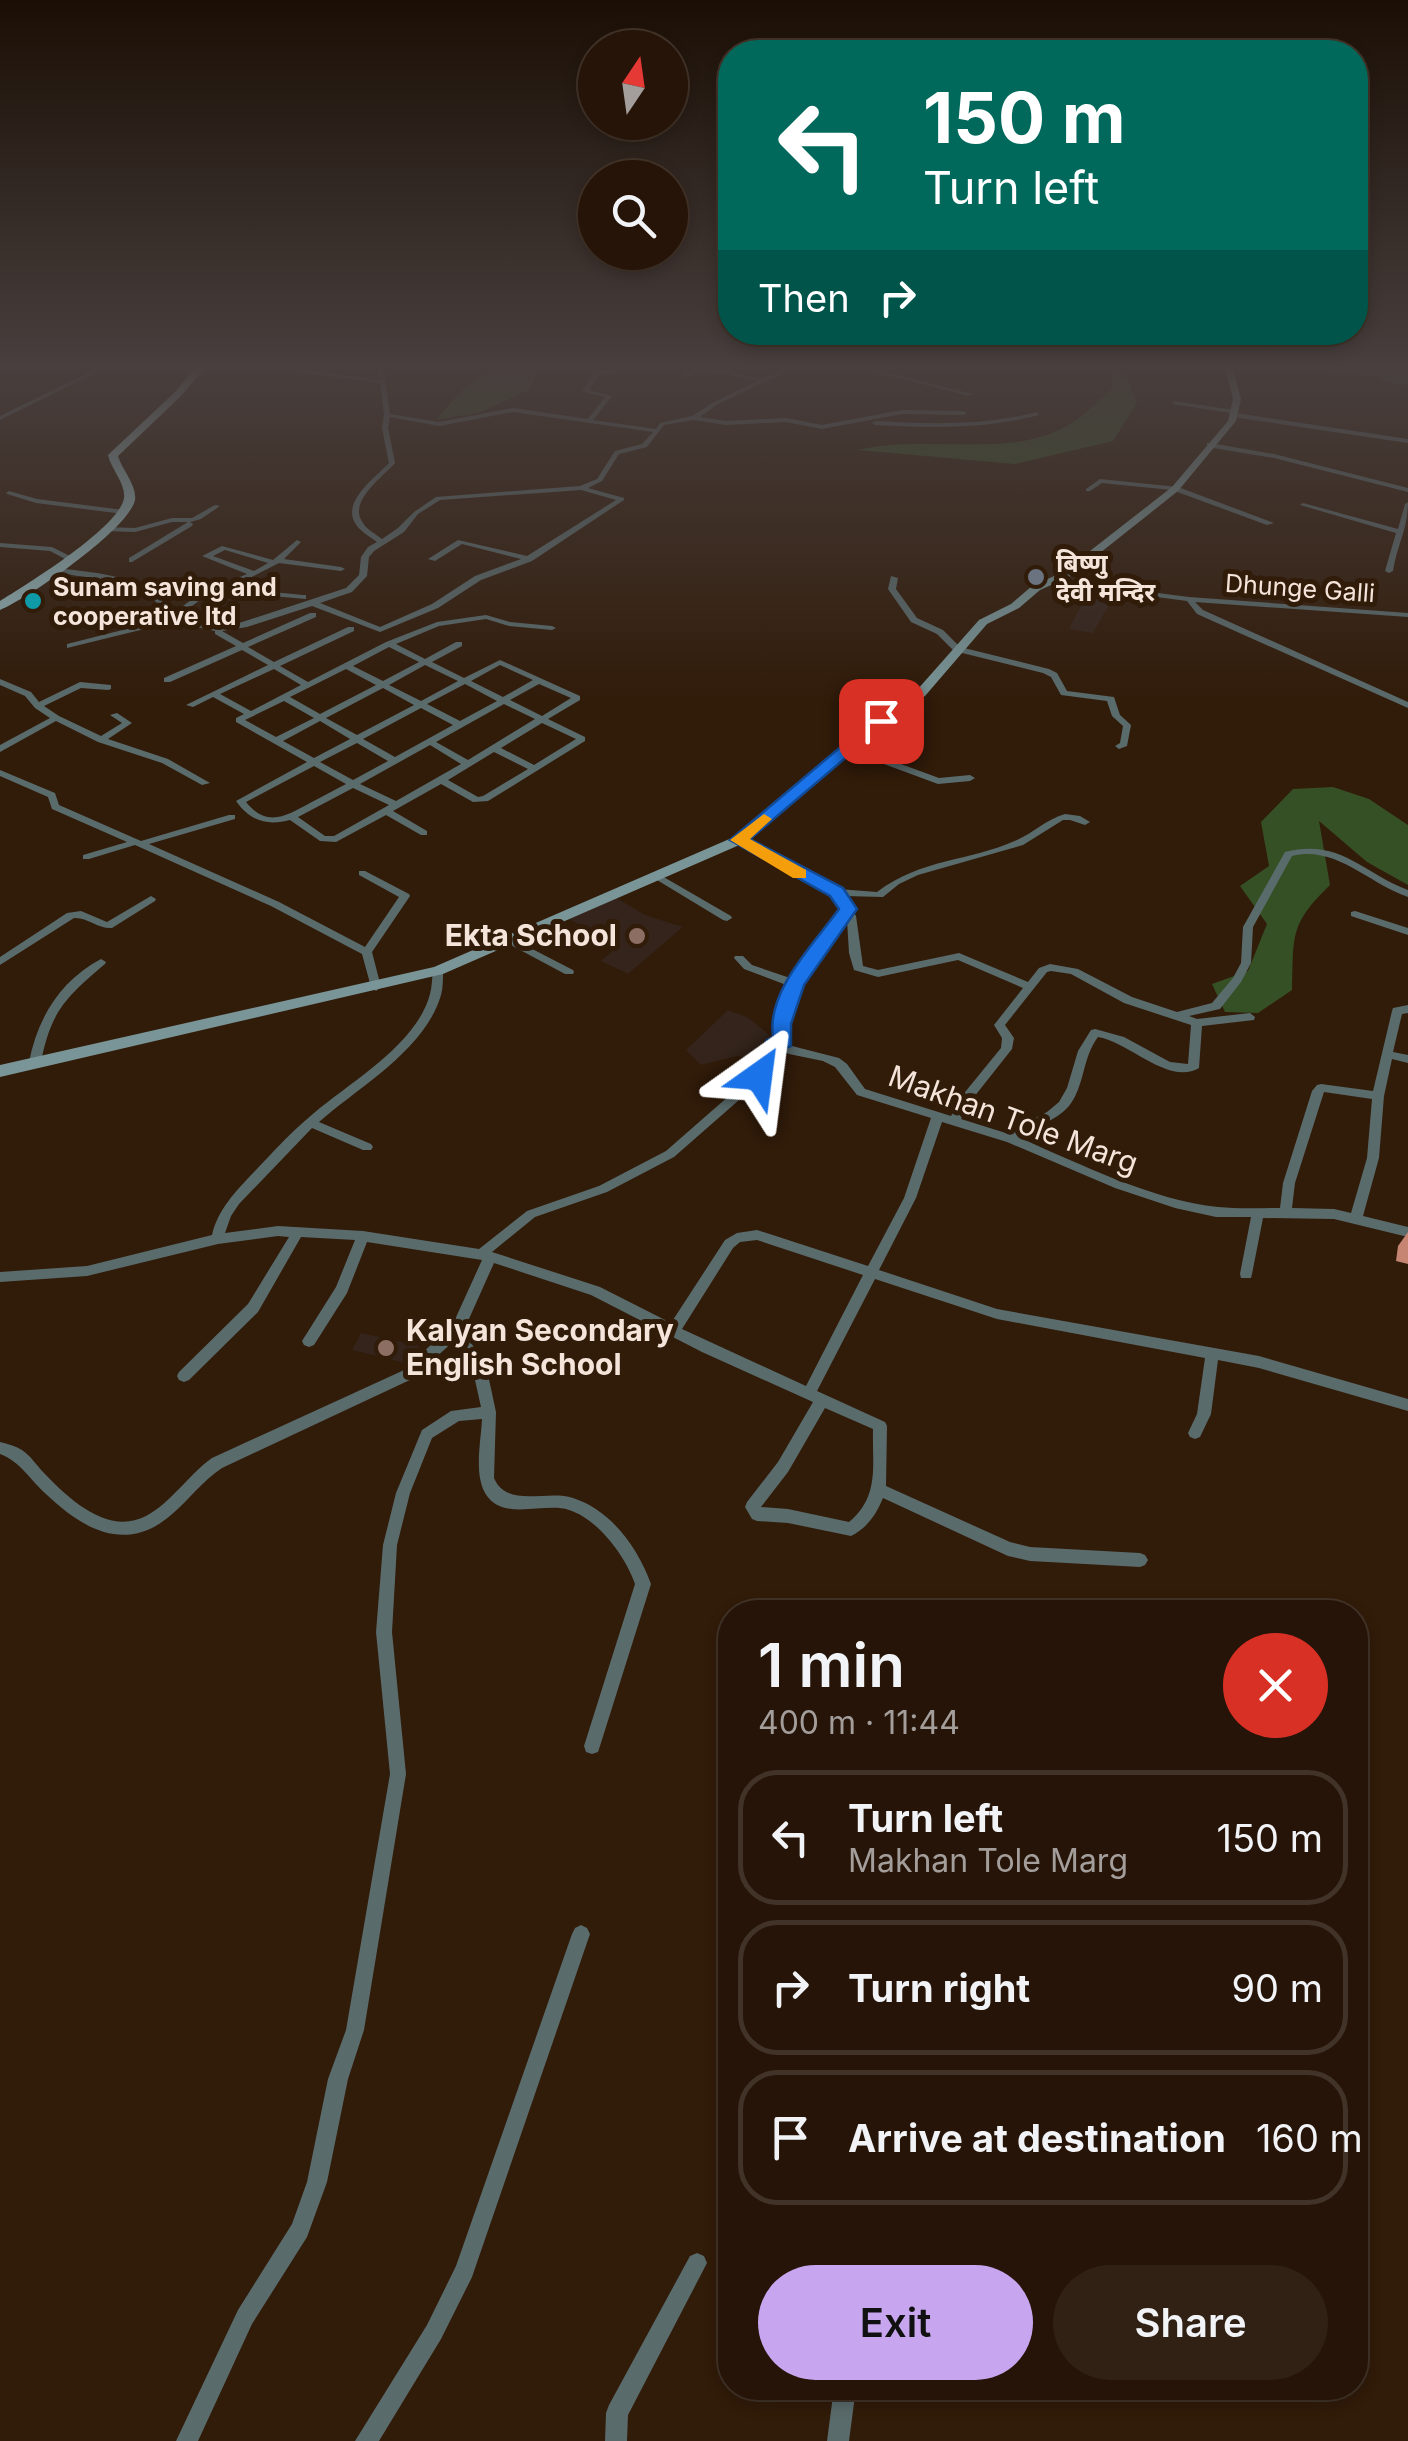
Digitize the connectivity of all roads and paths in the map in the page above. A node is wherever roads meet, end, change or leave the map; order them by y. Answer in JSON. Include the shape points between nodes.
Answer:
{"nodes":[{"id":1,"x":121,"y":478,"type":"edge"},
{"id":2,"x":378,"y":478,"type":"edge"},
{"id":3,"x":601,"y":478,"type":"edge"},
{"id":4,"x":1184,"y":478,"type":"edge"},
{"id":5,"x":1360,"y":478,"type":"edge"},
{"id":6,"x":581,"y":488,"type":"junction"},
{"id":7,"x":1176,"y":488,"type":"junction"},
{"id":8,"x":1088,"y":490,"type":"dead end"},
{"id":9,"x":1408,"y":490,"type":"edge"},
{"id":10,"x":9,"y":493,"type":"dead end"},
{"id":11,"x":1408,"y":504,"type":"edge"},
{"id":12,"x":1303,"y":505,"type":"dead end"},
{"id":13,"x":216,"y":506,"type":"dead end"},
{"id":14,"x":124,"y":512,"type":"junction"},
{"id":15,"x":192,"y":522,"type":"junction"},
{"id":16,"x":1270,"y":523,"type":"dead end"},
{"id":17,"x":105,"y":530,"type":"junction"},
{"id":18,"x":146,"y":532,"type":"junction"},
{"id":19,"x":1400,"y":532,"type":"junction"},
{"id":20,"x":380,"y":541,"type":"junction"},
{"id":21,"x":297,"y":542,"type":"dead end"},
{"id":22,"x":158,"y":543,"type":"junction"},
{"id":23,"x":0,"y":545,"type":"edge"},
{"id":24,"x":70,"y":558,"type":"junction"},
{"id":25,"x":529,"y":558,"type":"junction"},
{"id":26,"x":432,"y":559,"type":"dead end"},
{"id":27,"x":132,"y":560,"type":"dead end"},
{"id":28,"x":277,"y":562,"type":"junction"},
{"id":29,"x":341,"y":568,"type":"dead end"},
{"id":30,"x":55,"y":570,"type":"junction"},
{"id":31,"x":1389,"y":571,"type":"dead end"},
{"id":32,"x":254,"y":574,"type":"junction"},
{"id":33,"x":894,"y":578,"type":"dead end"},
{"id":34,"x":1051,"y":581,"type":"junction"},
{"id":35,"x":238,"y":583,"type":"junction"},
{"id":36,"x":303,"y":597,"type":"dead end"},
{"id":37,"x":1189,"y":599,"type":"junction"},
{"id":38,"x":314,"y":602,"type":"junction"},
{"id":39,"x":0,"y":606,"type":"edge"},
{"id":40,"x":314,"y":614,"type":"dead end"},
{"id":41,"x":1408,"y":614,"type":"edge"},
{"id":42,"x":172,"y":620,"type":"junction"},
{"id":43,"x":539,"y":627,"type":"junction"},
{"id":44,"x":351,"y":628,"type":"dead end"},
{"id":45,"x":552,"y":628,"type":"dead end"},
{"id":46,"x":218,"y":632,"type":"junction"},
{"id":47,"x":534,"y":640,"type":"dead end"},
{"id":48,"x":389,"y":644,"type":"junction"},
{"id":49,"x":459,"y":644,"type":"dead end"},
{"id":50,"x":70,"y":646,"type":"dead end"},
{"id":51,"x":239,"y":646,"type":"junction"},
{"id":52,"x":957,"y":649,"type":"junction"},
{"id":53,"x":426,"y":661,"type":"junction"},
{"id":54,"x":272,"y":665,"type":"junction"},
{"id":55,"x":347,"y":666,"type":"junction"},
{"id":56,"x":168,"y":680,"type":"dead end"},
{"id":57,"x":465,"y":681,"type":"junction"},
{"id":58,"x":538,"y":681,"type":"junction"},
{"id":59,"x":0,"y":682,"type":"edge"},
{"id":60,"x":381,"y":684,"type":"junction"},
{"id":61,"x":307,"y":685,"type":"junction"},
{"id":62,"x":108,"y":687,"type":"dead end"},
{"id":63,"x":215,"y":695,"type":"junction"},
{"id":64,"x":284,"y":697,"type":"junction"},
{"id":65,"x":504,"y":700,"type":"junction"},
{"id":66,"x":420,"y":704,"type":"junction"},
{"id":67,"x":190,"y":705,"type":"dead end"},
{"id":68,"x":1408,"y":705,"type":"edge"},
{"id":69,"x":38,"y":706,"type":"junction"},
{"id":70,"x":250,"y":714,"type":"junction"},
{"id":71,"x":114,"y":715,"type":"dead end"},
{"id":72,"x":322,"y":717,"type":"junction"},
{"id":73,"x":56,"y":718,"type":"junction"},
{"id":74,"x":544,"y":720,"type":"junction"},
{"id":75,"x":460,"y":725,"type":"junction"},
{"id":76,"x":357,"y":738,"type":"junction"},
{"id":77,"x":101,"y":740,"type":"junction"},
{"id":78,"x":278,"y":740,"type":"junction"},
{"id":79,"x":431,"y":742,"type":"junction"},
{"id":80,"x":1118,"y":746,"type":"dead end"},
{"id":81,"x":496,"y":748,"type":"junction"},
{"id":82,"x":848,"y":748,"type":"junction"},
{"id":83,"x":0,"y":749,"type":"edge"},
{"id":84,"x":314,"y":761,"type":"junction"},
{"id":85,"x":395,"y":761,"type":"junction"},
{"id":86,"x":468,"y":764,"type":"junction"},
{"id":87,"x":535,"y":769,"type":"junction"},
{"id":88,"x":0,"y":773,"type":"edge"},
{"id":89,"x":970,"y":778,"type":"dead end"},
{"id":90,"x":441,"y":780,"type":"junction"},
{"id":91,"x":206,"y":783,"type":"dead end"},
{"id":92,"x":353,"y":784,"type":"junction"},
{"id":93,"x":391,"y":808,"type":"junction"},
{"id":94,"x":232,"y":818,"type":"dead end"},
{"id":95,"x":291,"y":818,"type":"junction"},
{"id":96,"x":1086,"y":822,"type":"dead end"},
{"id":97,"x":424,"y":833,"type":"dead end"},
{"id":98,"x":738,"y":840,"type":"junction"},
{"id":99,"x":138,"y":843,"type":"junction"},
{"id":100,"x":86,"y":857,"type":"dead end"},
{"id":101,"x":362,"y":873,"type":"dead end"},
{"id":102,"x":655,"y":875,"type":"junction"},
{"id":103,"x":836,"y":892,"type":"junction"},
{"id":104,"x":1408,"y":894,"type":"edge"},
{"id":105,"x":151,"y":900,"type":"dead end"},
{"id":106,"x":848,"y":909,"type":"junction"},
{"id":107,"x":1356,"y":914,"type":"dead end"},
{"id":108,"x":727,"y":918,"type":"dead end"},
{"id":109,"x":1408,"y":932,"type":"edge"},
{"id":110,"x":509,"y":940,"type":"junction"},
{"id":111,"x":367,"y":952,"type":"junction"},
{"id":112,"x":739,"y":958,"type":"dead end"},
{"id":113,"x":0,"y":962,"type":"edge"},
{"id":114,"x":101,"y":962,"type":"dead end"},
{"id":115,"x":438,"y":971,"type":"junction"},
{"id":116,"x":569,"y":972,"type":"dead end"},
{"id":117,"x":795,"y":984,"type":"junction"},
{"id":118,"x":376,"y":987,"type":"junction"},
{"id":119,"x":1030,"y":988,"type":"junction"},
{"id":120,"x":1408,"y":1009,"type":"edge"},
{"id":121,"x":1180,"y":1015,"type":"junction"},
{"id":122,"x":1250,"y":1017,"type":"dead end"},
{"id":123,"x":1196,"y":1023,"type":"junction"},
{"id":124,"x":784,"y":1041,"type":"junction"},
{"id":125,"x":1386,"y":1054,"type":"junction"},
{"id":126,"x":1408,"y":1059,"type":"edge"},
{"id":127,"x":35,"y":1062,"type":"junction"},
{"id":128,"x":0,"y":1071,"type":"edge"},
{"id":129,"x":1378,"y":1096,"type":"junction"},
{"id":130,"x":938,"y":1115,"type":"junction"},
{"id":131,"x":955,"y":1120,"type":"junction"},
{"id":132,"x":311,"y":1123,"type":"junction"},
{"id":133,"x":1011,"y":1139,"type":"junction"},
{"id":134,"x":367,"y":1147,"type":"dead end"},
{"id":135,"x":1286,"y":1210,"type":"junction"},
{"id":136,"x":1258,"y":1213,"type":"junction"},
{"id":137,"x":1356,"y":1219,"type":"junction"},
{"id":138,"x":298,"y":1232,"type":"junction"},
{"id":139,"x":1408,"y":1232,"type":"edge"},
{"id":140,"x":363,"y":1236,"type":"junction"},
{"id":141,"x":218,"y":1239,"type":"junction"},
{"id":142,"x":485,"y":1255,"type":"junction"},
{"id":143,"x":870,"y":1270,"type":"junction"},
{"id":144,"x":1246,"y":1274,"type":"dead end"},
{"id":145,"x":0,"y":1277,"type":"edge"},
{"id":146,"x":457,"y":1330,"type":"junction"},
{"id":147,"x":674,"y":1331,"type":"junction"},
{"id":148,"x":309,"y":1340,"type":"dead end"},
{"id":149,"x":1212,"y":1354,"type":"junction"},
{"id":150,"x":184,"y":1376,"type":"dead end"},
{"id":151,"x":816,"y":1397,"type":"junction"},
{"id":152,"x":1408,"y":1404,"type":"edge"},
{"id":153,"x":489,"y":1412,"type":"junction"},
{"id":154,"x":1195,"y":1433,"type":"dead end"},
{"id":155,"x":0,"y":1448,"type":"edge"},
{"id":156,"x":880,"y":1490,"type":"junction"},
{"id":157,"x":1140,"y":1560,"type":"dead end"},
{"id":158,"x":592,"y":1746,"type":"dead end"},
{"id":159,"x":582,"y":1934,"type":"dead end"},
{"id":160,"x":697,"y":2263,"type":"dead end"},
{"id":161,"x":843,"y":2400,"type":"edge"},
{"id":162,"x":188,"y":2441,"type":"edge"},
{"id":163,"x":366,"y":2441,"type":"edge"},
{"id":164,"x":616,"y":2441,"type":"edge"},
{"id":165,"x":838,"y":2441,"type":"edge"}],
"edges":[{"from":1,"to":14,"type":"main road","via":[[130,500]]},
{"from":2,"to":20,"type":"street","via":[[356,512],[358,525]]},
{"from":3,"to":6,"type":"street"},
{"from":4,"to":7,"type":"main road"},
{"from":5,"to":9,"type":"street"},
{"from":6,"to":20,"type":"street","via":[[451,495],[426,504],[402,530]]},
{"from":6,"to":25,"type":"street","via":[[622,499]]},
{"from":7,"to":8,"type":"street","via":[[1110,480]]},
{"from":7,"to":16,"type":"street"},
{"from":7,"to":34,"type":"main road"},
{"from":10,"to":14,"type":"street"},
{"from":11,"to":19,"type":"street"},
{"from":12,"to":19,"type":"street"},
{"from":13,"to":15,"type":"street"},
{"from":14,"to":17,"type":"main road"},
{"from":15,"to":18,"type":"street","via":[[168,522]]},
{"from":15,"to":22,"type":"street"},
{"from":17,"to":18,"type":"street"},
{"from":17,"to":24,"type":"main road"},
{"from":18,"to":22,"type":"street"},
{"from":19,"to":31,"type":"street"},
{"from":20,"to":38,"type":"street","via":[[349,590]]},
{"from":21,"to":28,"type":"street"},
{"from":22,"to":27,"type":"street"},
{"from":23,"to":24,"type":"street","via":[[52,549]]},
{"from":24,"to":30,"type":"main road"},
{"from":25,"to":26,"type":"street","via":[[461,542]]},
{"from":25,"to":38,"type":"street","via":[[380,630]]},
{"from":28,"to":29,"type":"street"},
{"from":28,"to":32,"type":"street"},
{"from":28,"to":32,"type":"street","via":[[225,548],[206,556]]},
{"from":30,"to":39,"type":"main road"},
{"from":30,"to":42,"type":"street","via":[[143,590],[163,602]]},
{"from":32,"to":35,"type":"street"},
{"from":33,"to":52,"type":"street","via":[[892,589],[914,620]]},
{"from":34,"to":37,"type":"street","name":"Dhunge Galli"},
{"from":34,"to":52,"type":"main road","via":[[983,622]]},
{"from":35,"to":36,"type":"street"},
{"from":35,"to":42,"type":"street","via":[[202,596]]},
{"from":37,"to":41,"type":"street","name":"Dhunge Galli"},
{"from":37,"to":68,"type":"street","via":[[1200,612],[1261,642]]},
{"from":38,"to":46,"type":"street"},
{"from":40,"to":51,"type":"street"},
{"from":42,"to":46,"type":"street"},
{"from":42,"to":50,"type":"street"},
{"from":43,"to":45,"type":"street"},
{"from":43,"to":47,"type":"street"},
{"from":43,"to":48,"type":"street","via":[[474,618],[437,624]]},
{"from":44,"to":54,"type":"street"},
{"from":46,"to":51,"type":"street"},
{"from":48,"to":53,"type":"street"},
{"from":48,"to":55,"type":"street"},
{"from":49,"to":53,"type":"street"},
{"from":51,"to":54,"type":"street"},
{"from":51,"to":56,"type":"street"},
{"from":52,"to":80,"type":"street","via":[[1046,671],[1064,694],[1111,699],[1127,725]]},
{"from":52,"to":82,"type":"main road","via":[[921,693]]},
{"from":53,"to":57,"type":"street"},
{"from":53,"to":60,"type":"street"},
{"from":54,"to":61,"type":"street"},
{"from":54,"to":63,"type":"street"},
{"from":55,"to":60,"type":"street"},
{"from":55,"to":61,"type":"street"},
{"from":57,"to":58,"type":"street","via":[[500,662]]},
{"from":57,"to":65,"type":"street"},
{"from":57,"to":66,"type":"street"},
{"from":58,"to":65,"type":"street"},
{"from":58,"to":74,"type":"street","via":[[577,698]]},
{"from":59,"to":69,"type":"street"},
{"from":60,"to":66,"type":"street"},
{"from":60,"to":72,"type":"street"},
{"from":61,"to":64,"type":"street"},
{"from":62,"to":69,"type":"street","via":[[80,685]]},
{"from":63,"to":67,"type":"street"},
{"from":63,"to":70,"type":"street"},
{"from":64,"to":70,"type":"street"},
{"from":64,"to":72,"type":"street"},
{"from":65,"to":74,"type":"street"},
{"from":65,"to":75,"type":"street"},
{"from":66,"to":75,"type":"street"},
{"from":66,"to":76,"type":"street"},
{"from":69,"to":73,"type":"street"},
{"from":70,"to":78,"type":"street","via":[[238,720]]},
{"from":71,"to":77,"type":"street","via":[[128,723]]},
{"from":72,"to":76,"type":"street"},
{"from":72,"to":78,"type":"street"},
{"from":73,"to":77,"type":"street"},
{"from":73,"to":83,"type":"street"},
{"from":74,"to":81,"type":"street"},
{"from":74,"to":87,"type":"street","via":[[582,739]]},
{"from":75,"to":79,"type":"street"},
{"from":76,"to":84,"type":"street"},
{"from":76,"to":85,"type":"street"},
{"from":77,"to":91,"type":"street"},
{"from":78,"to":84,"type":"street"},
{"from":79,"to":85,"type":"street"},
{"from":79,"to":86,"type":"street"},
{"from":81,"to":86,"type":"street"},
{"from":81,"to":87,"type":"street"},
{"from":82,"to":89,"type":"street","via":[[924,778]]},
{"from":82,"to":98,"type":"main road"},
{"from":84,"to":92,"type":"street"},
{"from":84,"to":95,"type":"street","via":[[240,801],[268,822]]},
{"from":85,"to":92,"type":"street"},
{"from":86,"to":90,"type":"street"},
{"from":87,"to":90,"type":"street","via":[[481,800]]},
{"from":88,"to":99,"type":"street"},
{"from":90,"to":93,"type":"street"},
{"from":92,"to":93,"type":"street"},
{"from":92,"to":95,"type":"street"},
{"from":93,"to":95,"type":"street","via":[[330,840]]},
{"from":93,"to":97,"type":"street"},
{"from":94,"to":99,"type":"street"},
{"from":96,"to":103,"type":"street","via":[[1060,816],[1007,849],[905,874],[874,896]]},
{"from":98,"to":102,"type":"main road"},
{"from":98,"to":103,"type":"street"},
{"from":99,"to":100,"type":"street"},
{"from":99,"to":111,"type":"street"},
{"from":101,"to":111,"type":"street","via":[[405,896]]},
{"from":102,"to":108,"type":"street"},
{"from":102,"to":110,"type":"main road"},
{"from":103,"to":106,"type":"street"},
{"from":104,"to":121,"type":"street","via":[[1338,857],[1307,850],[1288,854],[1248,927],[1246,963],[1237,980],[1216,1006]]},
{"from":105,"to":113,"type":"street","via":[[108,926],[70,915]]},
{"from":106,"to":117,"type":"street"},
{"from":106,"to":119,"type":"street","via":[[858,968],[878,974],[958,956]]},
{"from":107,"to":109,"type":"street"},
{"from":110,"to":115,"type":"main road"},
{"from":110,"to":116,"type":"street"},
{"from":111,"to":118,"type":"street"},
{"from":112,"to":117,"type":"street"},
{"from":114,"to":127,"type":"street","via":[[54,1002]]},
{"from":115,"to":118,"type":"main road"},
{"from":115,"to":132,"type":"street","via":[[436,1000],[422,1022]]},
{"from":117,"to":124,"type":"street","via":[[781,1024]]},
{"from":118,"to":127,"type":"main road"},
{"from":119,"to":121,"type":"street","via":[[1043,970],[1074,971],[1144,1007]]},
{"from":119,"to":131,"type":"street","via":[[1000,1025],[1006,1048]]},
{"from":120,"to":125,"type":"street","via":[[1396,1011]]},
{"from":121,"to":123,"type":"street"},
{"from":122,"to":123,"type":"street"},
{"from":123,"to":133,"type":"street","via":[[1196,1062],[1186,1069],[1095,1033],[1078,1056],[1064,1104]]},
{"from":124,"to":130,"type":"street","name":"Makhan Tole Marg","via":[[797,1054],[834,1060],[861,1092]]},
{"from":124,"to":142,"type":"street","via":[[774,1044],[759,1076],[670,1154],[604,1189],[531,1214]]},
{"from":125,"to":126,"type":"street"},
{"from":125,"to":129,"type":"street"},
{"from":127,"to":128,"type":"main road"},
{"from":129,"to":135,"type":"street","via":[[1321,1088]]},
{"from":129,"to":137,"type":"street","via":[[1373,1158]]},
{"from":130,"to":131,"type":"street","name":"Makhan Tole Marg"},
{"from":130,"to":143,"type":"street","via":[[910,1198]]},
{"from":131,"to":133,"type":"street","name":"Makhan Tole Marg"},
{"from":132,"to":134,"type":"street"},
{"from":132,"to":141,"type":"street","via":[[227,1208]]},
{"from":133,"to":136,"type":"street","name":"Makhan Tole Marg","via":[[1176,1203]]},
{"from":135,"to":136,"type":"street","name":"Makhan Tole Marg"},
{"from":135,"to":137,"type":"street","name":"Makhan Tole Marg"},
{"from":136,"to":144,"type":"street"},
{"from":137,"to":139,"type":"street","name":"Makhan Tole Marg"},
{"from":138,"to":140,"type":"street"},
{"from":138,"to":141,"type":"street"},
{"from":138,"to":150,"type":"street","via":[[253,1308]]},
{"from":140,"to":142,"type":"street"},
{"from":140,"to":148,"type":"street","via":[[342,1289]]},
{"from":141,"to":145,"type":"street","via":[[87,1271]]},
{"from":142,"to":146,"type":"street"},
{"from":142,"to":147,"type":"street","via":[[595,1291]]},
{"from":143,"to":147,"type":"street","via":[[775,1238],[737,1238],[717,1258]]},
{"from":143,"to":149,"type":"street","via":[[998,1314]]},
{"from":143,"to":151,"type":"street"},
{"from":146,"to":153,"type":"street","via":[[480,1370]]},
{"from":146,"to":155,"type":"street","via":[[407,1375],[202,1472],[157,1518],[129,1531],[81,1514],[18,1452]]},
{"from":147,"to":151,"type":"street"},
{"from":149,"to":152,"type":"street"},
{"from":149,"to":154,"type":"street"},
{"from":151,"to":156,"type":"street","via":[[880,1426]]},
{"from":151,"to":156,"type":"street","via":[[783,1467],[752,1507],[757,1514],[851,1530],[876,1505]]},
{"from":153,"to":158,"type":"street","via":[[488,1478],[498,1497],[574,1504],[606,1528],[638,1566],[642,1584]]},
{"from":153,"to":162,"type":"street","via":[[456,1414],[428,1434],[403,1493],[390,1545],[384,1632],[398,1774],[355,2030],[300,2230],[245,2316]]},
{"from":156,"to":157,"type":"street","via":[[1008,1549]]},
{"from":159,"to":163,"type":"street","via":[[465,2270]]},
{"from":160,"to":164,"type":"street","via":[[617,2413]]},
{"from":161,"to":165,"type":"street"}]}
